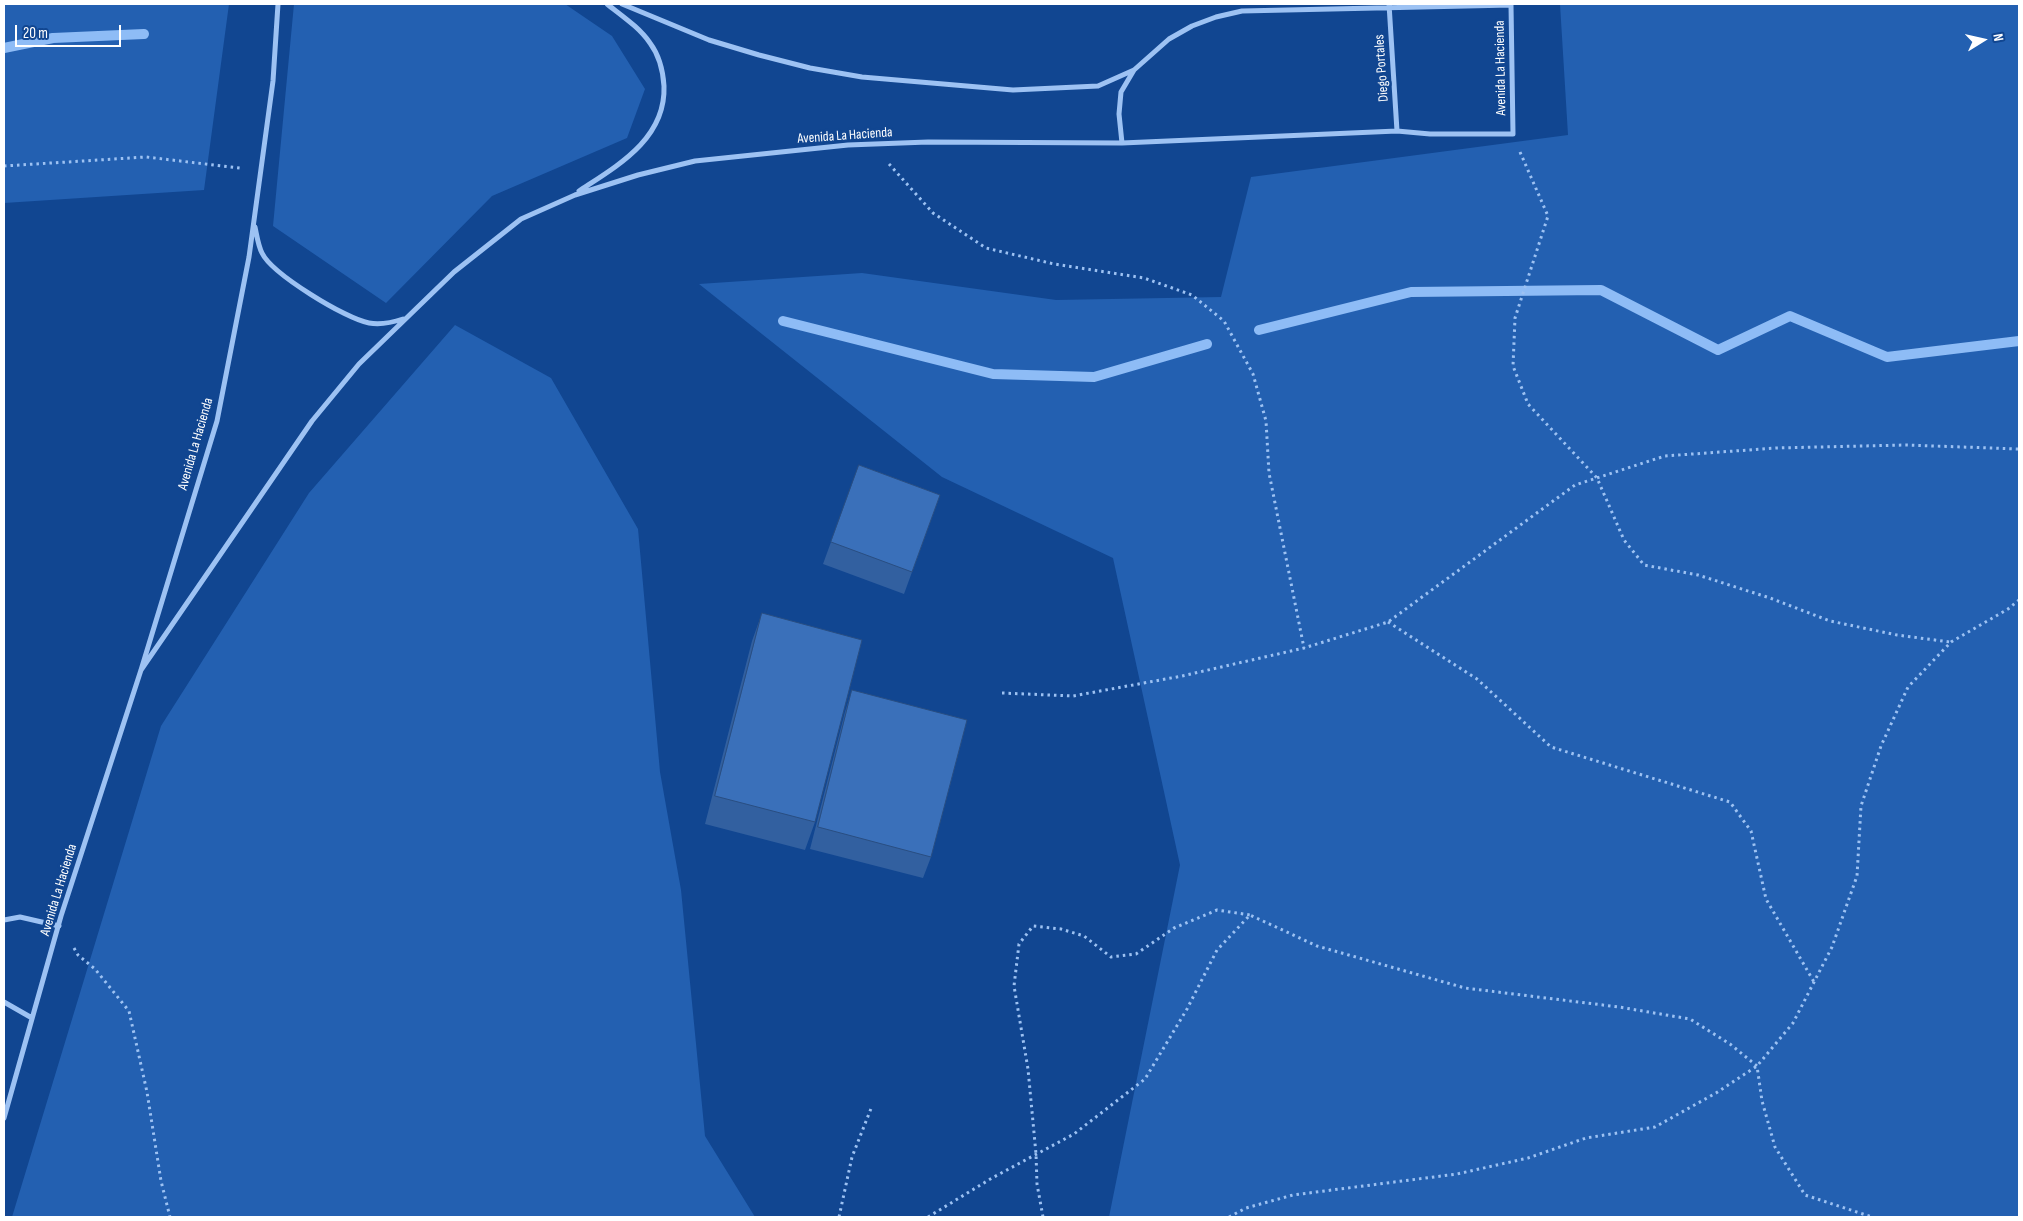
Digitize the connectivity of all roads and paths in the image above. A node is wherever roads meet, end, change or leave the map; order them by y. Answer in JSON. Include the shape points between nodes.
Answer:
{"nodes":[{"id":1,"x":278,"y":4,"type":"edge"},
{"id":2,"x":607,"y":4,"type":"edge"},
{"id":3,"x":622,"y":4,"type":"edge"},
{"id":4,"x":1389,"y":6,"type":"edge"},
{"id":5,"x":1134,"y":70,"type":"junction"},
{"id":6,"x":1397,"y":131,"type":"junction"},
{"id":7,"x":1513,"y":134,"type":"junction"},
{"id":8,"x":1122,"y":143,"type":"junction"},
{"id":9,"x":870,"y":144,"type":"junction"},
{"id":10,"x":4,"y":166,"type":"edge"},
{"id":11,"x":262,"y":170,"type":"junction"},
{"id":12,"x":575,"y":194,"type":"junction"},
{"id":13,"x":254,"y":219,"type":"junction"},
{"id":14,"x":406,"y":318,"type":"junction"},
{"id":15,"x":2019,"y":449,"type":"edge"},
{"id":16,"x":1597,"y":478,"type":"junction"},
{"id":17,"x":2019,"y":600,"type":"edge"},
{"id":18,"x":1388,"y":622,"type":"junction"},
{"id":19,"x":1951,"y":642,"type":"junction"},
{"id":20,"x":1304,"y":648,"type":"junction"},
{"id":21,"x":141,"y":670,"type":"junction"},
{"id":22,"x":1002,"y":692,"type":"dead end"},
{"id":23,"x":1250,"y":915,"type":"junction"},
{"id":24,"x":4,"y":920,"type":"edge"},
{"id":25,"x":59,"y":926,"type":"junction"},
{"id":26,"x":1814,"y":982,"type":"junction"},
{"id":27,"x":4,"y":1002,"type":"edge"},
{"id":28,"x":32,"y":1018,"type":"junction"},
{"id":29,"x":1757,"y":1066,"type":"junction"},
{"id":30,"x":872,"y":1106,"type":"dead end"},
{"id":31,"x":4,"y":1118,"type":"edge"},
{"id":32,"x":1036,"y":1154,"type":"junction"},
{"id":33,"x":170,"y":1217,"type":"edge"},
{"id":34,"x":839,"y":1217,"type":"edge"},
{"id":35,"x":928,"y":1217,"type":"edge"},
{"id":36,"x":1043,"y":1217,"type":"edge"},
{"id":37,"x":1229,"y":1217,"type":"edge"},
{"id":38,"x":1872,"y":1217,"type":"edge"}],
"edges":[{"from":1,"to":11,"type":"street","name":"Avenida La Hacienda","via":[[273,82]]},
{"from":2,"to":12,"type":"street","name":"Avenida La Hacienda","via":[[638,30],[658,59],[664,76],[661,113],[645,141],[620,164]]},
{"from":3,"to":5,"type":"street","name":"Avenida La Hacienda","via":[[709,40],[759,56],[862,77],[1013,90],[1098,86]]},
{"from":4,"to":5,"type":"street","name":"Avenida La Hacienda","via":[[1356,10],[1267,9],[1216,17],[1169,39]]},
{"from":4,"to":6,"type":"street","name":"Diego Portales"},
{"from":4,"to":7,"type":"street","name":"Avenida La Hacienda","via":[[1511,5]]},
{"from":5,"to":8,"type":"street","name":"Avenida La Hacienda","via":[[1121,92]]},
{"from":6,"to":7,"type":"street","name":"Avenida La Hacienda"},
{"from":6,"to":8,"type":"street","name":"Avenida La Hacienda"},
{"from":7,"to":16,"type":"path","via":[[1548,216],[1516,314],[1513,366],[1528,404]]},
{"from":8,"to":9,"type":"street","name":"Avenida La Hacienda"},
{"from":9,"to":12,"type":"street","name":"Avenida La Hacienda","via":[[695,161]]},
{"from":9,"to":20,"type":"path","via":[[933,213],[986,248],[1054,264],[1144,278],[1192,295],[1224,321],[1253,374],[1266,421],[1269,473]]},
{"from":10,"to":11,"type":"path","via":[[146,157]]},
{"from":11,"to":13,"type":"street","name":"Avenida La Hacienda"},
{"from":12,"to":14,"type":"street","name":"Avenida La Hacienda","via":[[521,218],[454,272]]},
{"from":13,"to":14,"type":"street","name":"Avenida La Hacienda","via":[[262,254],[274,269],[301,287],[342,313],[368,323],[386,324]]},
{"from":13,"to":21,"type":"street","name":"Avenida La Hacienda","via":[[217,421]]},
{"from":14,"to":21,"type":"street","name":"Avenida La Hacienda","via":[[359,364],[312,421]]},
{"from":15,"to":16,"type":"path","via":[[1906,445],[1776,448],[1665,456]]},
{"from":16,"to":18,"type":"path","via":[[1575,485]]},
{"from":16,"to":19,"type":"path","via":[[1624,540],[1644,565],[1698,575],[1830,621]]},
{"from":17,"to":19,"type":"path"},
{"from":18,"to":20,"type":"path"},
{"from":18,"to":26,"type":"path","via":[[1477,680],[1551,747],[1730,802],[1751,832],[1766,899]]},
{"from":19,"to":26,"type":"path","via":[[1908,687],[1881,746],[1862,806],[1857,876],[1832,947]]},
{"from":20,"to":22,"type":"path","via":[[1182,676],[1073,696]]},
{"from":21,"to":25,"type":"street","name":"Avenida La Hacienda"},
{"from":23,"to":29,"type":"path","via":[[1317,946],[1465,988],[1690,1019],[1730,1044]]},
{"from":23,"to":32,"type":"path","via":[[1217,950],[1187,1009],[1145,1079],[1074,1134]]},
{"from":23,"to":32,"type":"path","via":[[1218,910],[1174,928],[1136,954],[1112,957],[1084,936],[1033,926],[1019,944],[1014,986],[1028,1069]]},
{"from":24,"to":25,"type":"street","via":[[20,917]]},
{"from":25,"to":28,"type":"street","name":"Avenida La Hacienda"},
{"from":25,"to":33,"type":"path","via":[[78,955],[95,969],[129,1011],[148,1092]]},
{"from":26,"to":29,"type":"path","via":[[1793,1023]]},
{"from":27,"to":28,"type":"street"},
{"from":28,"to":31,"type":"street","name":"Avenida La Hacienda"},
{"from":29,"to":37,"type":"path","via":[[1654,1127],[1586,1138],[1528,1158],[1457,1174],[1293,1195],[1246,1208]]},
{"from":29,"to":38,"type":"path","via":[[1762,1101],[1775,1147],[1805,1195]]},
{"from":30,"to":34,"type":"path","via":[[852,1157]]},
{"from":32,"to":35,"type":"path"},
{"from":32,"to":36,"type":"path"}]}
